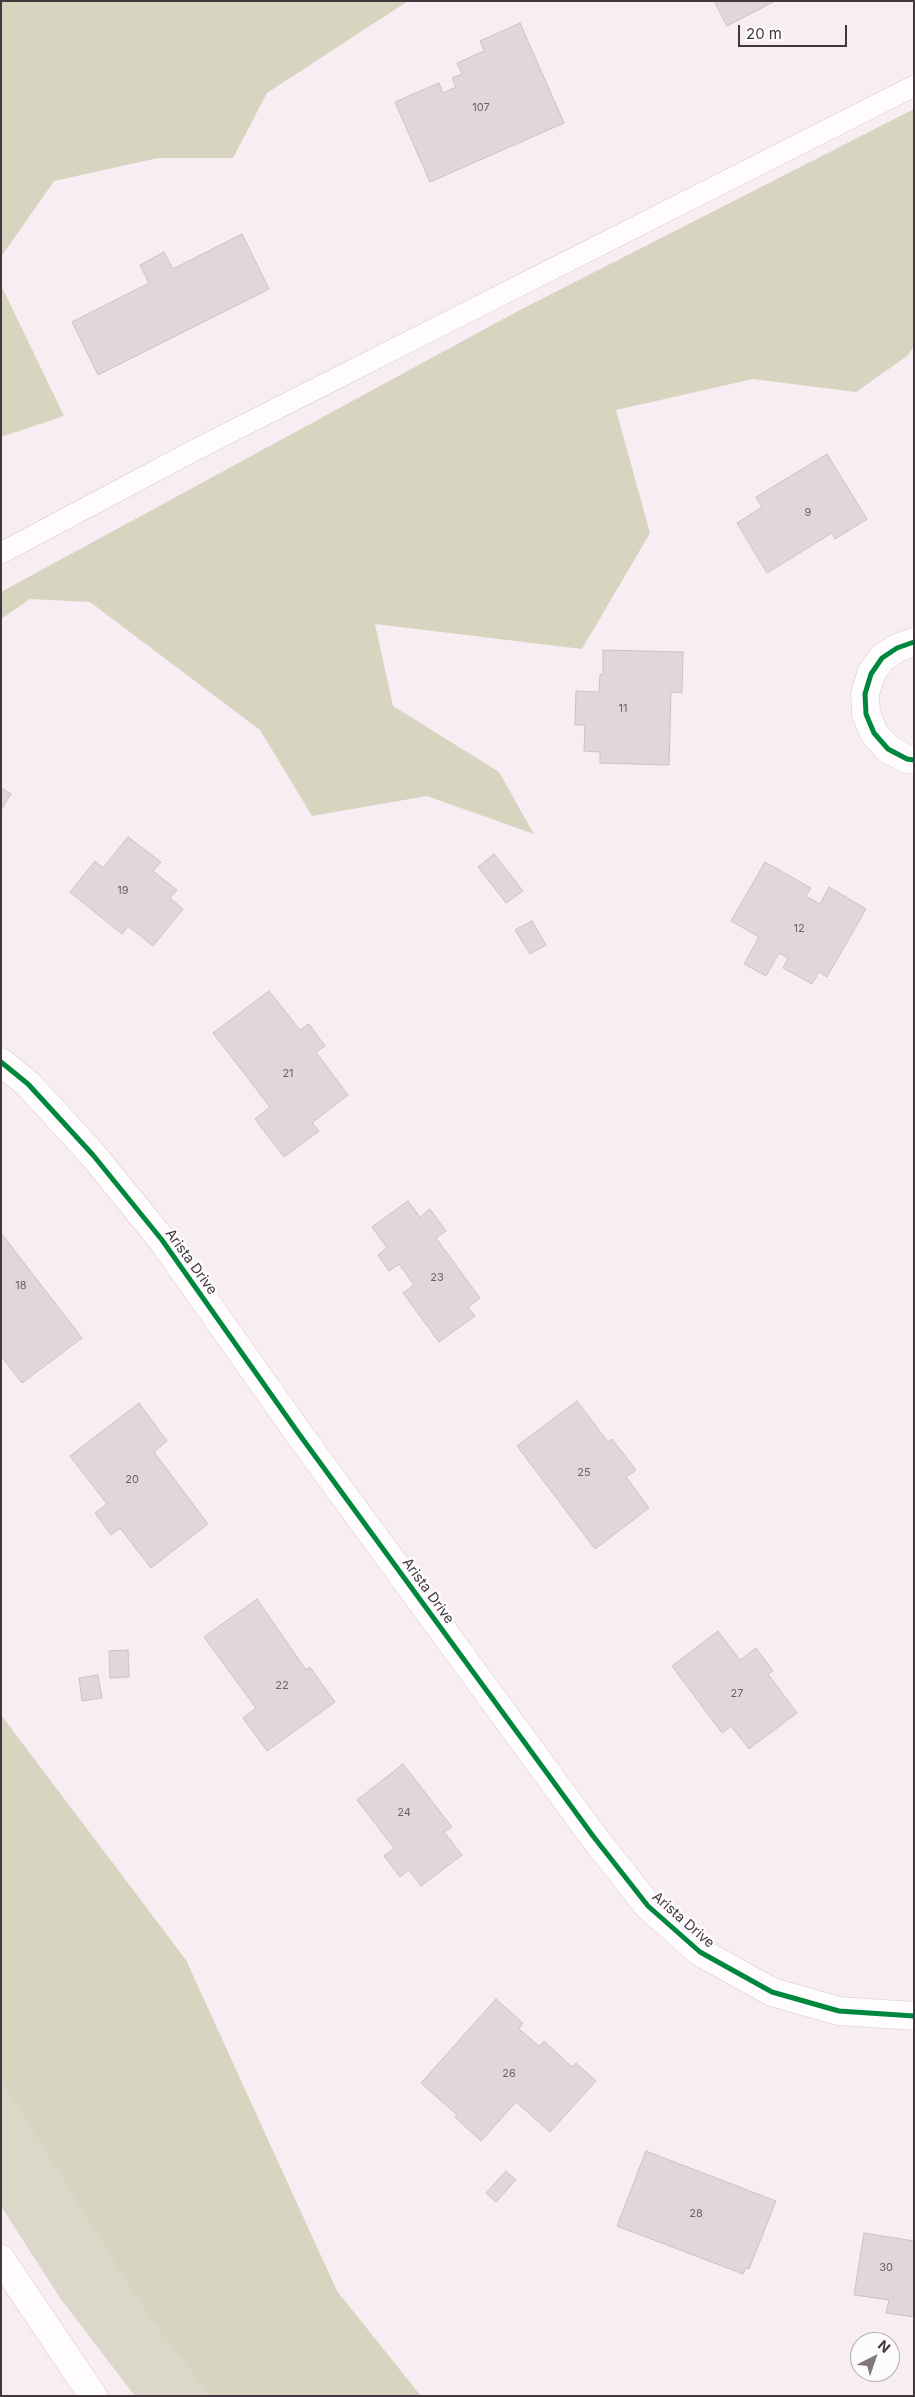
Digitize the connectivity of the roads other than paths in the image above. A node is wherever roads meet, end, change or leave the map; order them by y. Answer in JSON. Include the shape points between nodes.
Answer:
{"nodes":[{"id":1,"x":914,"y":86,"type":"edge"},
{"id":2,"x":1,"y":553,"type":"edge"},
{"id":3,"x":914,"y":642,"type":"edge"},
{"id":4,"x":914,"y":760,"type":"edge"},
{"id":5,"x":1,"y":1062,"type":"edge"},
{"id":6,"x":914,"y":2016,"type":"edge"},
{"id":7,"x":1,"y":2259,"type":"edge"},
{"id":8,"x":93,"y":2396,"type":"edge"}],
"edges":[{"from":1,"to":2,"type":"lane","via":[[193,451]]},
{"from":3,"to":4,"type":"main road","via":[[882,658],[871,674],[865,694],[866,714],[874,733],[888,749]]},
{"from":5,"to":6,"type":"main road","name":"Arista Drive","via":[[28,1084],[93,1155],[162,1240],[299,1434],[593,1836],[648,1906],[700,1952],[772,1992],[839,2011]]},
{"from":7,"to":8,"type":"main road"}]}
